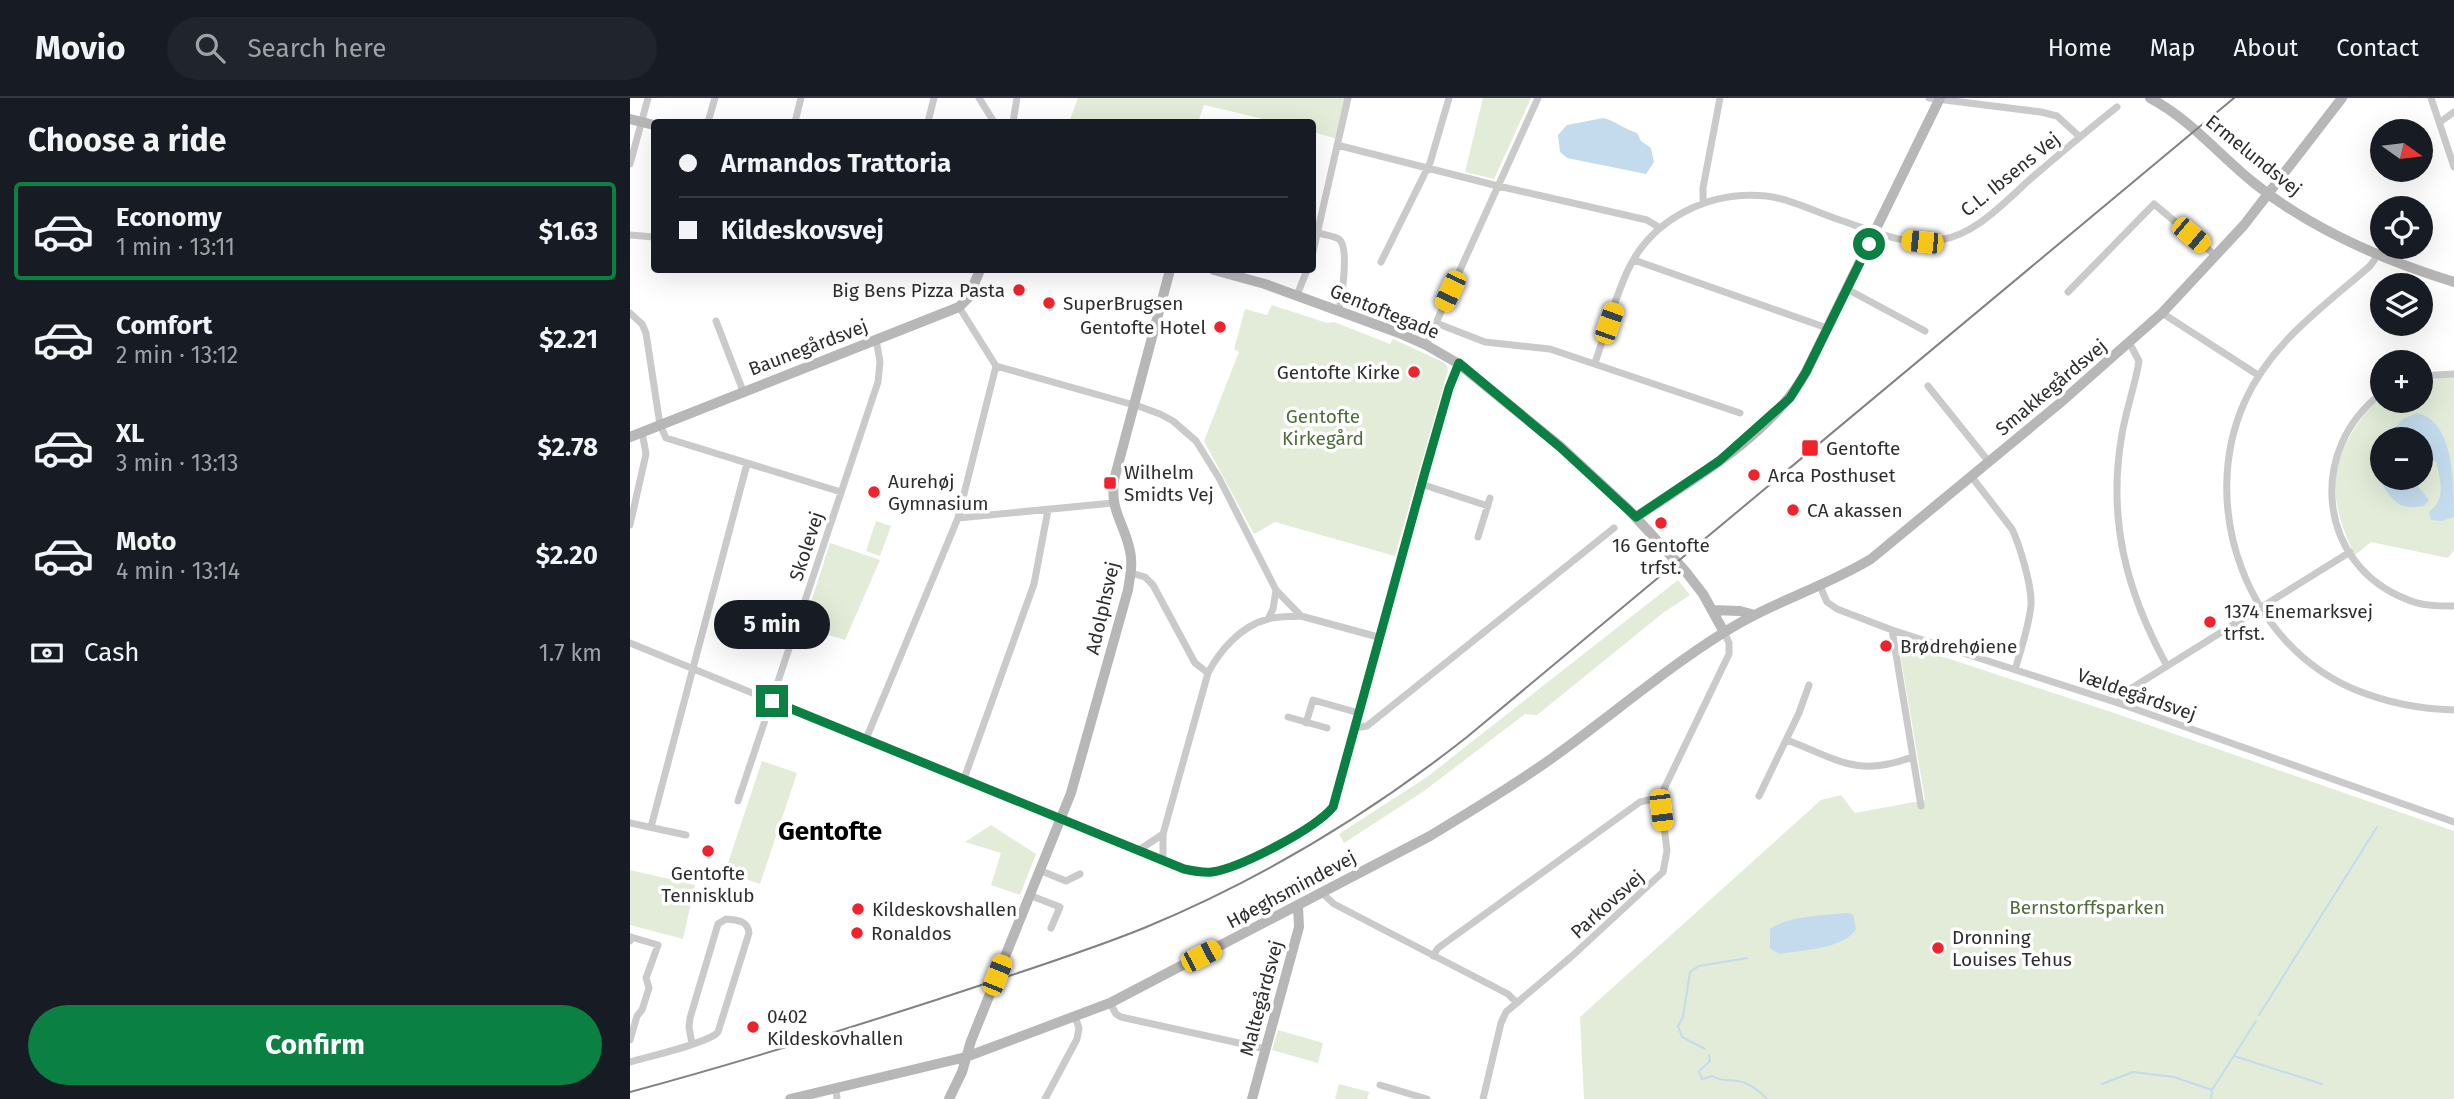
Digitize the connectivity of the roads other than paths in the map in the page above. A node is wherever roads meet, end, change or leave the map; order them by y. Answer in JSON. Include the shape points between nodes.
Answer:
{"nodes":[{"id":1,"x":648,"y":98,"type":"edge"},
{"id":2,"x":716,"y":98,"type":"edge"},
{"id":3,"x":801,"y":98,"type":"edge"},
{"id":4,"x":934,"y":98,"type":"edge"},
{"id":5,"x":979,"y":98,"type":"edge"},
{"id":6,"x":1017,"y":98,"type":"edge"},
{"id":7,"x":1348,"y":98,"type":"edge"},
{"id":8,"x":1449,"y":98,"type":"edge"},
{"id":9,"x":1538,"y":98,"type":"edge"},
{"id":10,"x":1720,"y":98,"type":"edge"},
{"id":11,"x":1936,"y":98,"type":"edge"},
{"id":12,"x":2151,"y":98,"type":"edge"},
{"id":13,"x":2342,"y":98,"type":"edge"},
{"id":14,"x":2431,"y":98,"type":"edge"},
{"id":15,"x":2117,"y":107,"type":"dead end"},
{"id":16,"x":2454,"y":112,"type":"edge"},
{"id":17,"x":630,"y":119,"type":"edge"},
{"id":18,"x":709,"y":119,"type":"edge"},
{"id":19,"x":796,"y":119,"type":"edge"},
{"id":20,"x":929,"y":119,"type":"edge"},
{"id":21,"x":992,"y":119,"type":"edge"},
{"id":22,"x":1014,"y":119,"type":"edge"},
{"id":23,"x":642,"y":122,"type":"junction"},
{"id":24,"x":2440,"y":122,"type":"junction"},
{"id":25,"x":651,"y":124,"type":"edge"},
{"id":26,"x":2080,"y":137,"type":"junction"},
{"id":27,"x":1338,"y":145,"type":"junction"},
{"id":28,"x":630,"y":164,"type":"edge"},
{"id":29,"x":2454,"y":167,"type":"edge"},
{"id":30,"x":1427,"y":169,"type":"junction"},
{"id":31,"x":1497,"y":186,"type":"junction"},
{"id":32,"x":1703,"y":203,"type":"junction"},
{"id":33,"x":1660,"y":228,"type":"junction"},
{"id":34,"x":1875,"y":232,"type":"junction"},
{"id":35,"x":1319,"y":233,"type":"junction"},
{"id":36,"x":630,"y":235,"type":"edge"},
{"id":37,"x":651,"y":237,"type":"edge"},
{"id":38,"x":1316,"y":243,"type":"edge"},
{"id":39,"x":2370,"y":252,"type":"edge"},
{"id":40,"x":2216,"y":256,"type":"junction"},
{"id":41,"x":2376,"y":259,"type":"edge"},
{"id":42,"x":2387,"y":259,"type":"edge"},
{"id":43,"x":1634,"y":260,"type":"junction"},
{"id":44,"x":1381,"y":262,"type":"dead end"},
{"id":45,"x":979,"y":273,"type":"edge"},
{"id":46,"x":1169,"y":273,"type":"edge"},
{"id":47,"x":1225,"y":273,"type":"edge"},
{"id":48,"x":1306,"y":273,"type":"edge"},
{"id":49,"x":2454,"y":282,"type":"edge"},
{"id":50,"x":1846,"y":289,"type":"junction"},
{"id":51,"x":2068,"y":292,"type":"dead end"},
{"id":52,"x":1297,"y":295,"type":"junction"},
{"id":53,"x":959,"y":307,"type":"junction"},
{"id":54,"x":1338,"y":312,"type":"junction"},
{"id":55,"x":630,"y":313,"type":"edge"},
{"id":56,"x":2162,"y":313,"type":"junction"},
{"id":57,"x":716,"y":321,"type":"dead end"},
{"id":58,"x":1436,"y":323,"type":"junction"},
{"id":59,"x":1827,"y":328,"type":"junction"},
{"id":60,"x":1925,"y":331,"type":"dead end"},
{"id":61,"x":876,"y":340,"type":"junction"},
{"id":62,"x":2130,"y":344,"type":"junction"},
{"id":63,"x":1426,"y":345,"type":"junction"},
{"id":64,"x":1459,"y":363,"type":"junction"},
{"id":65,"x":1595,"y":363,"type":"junction"},
{"id":66,"x":996,"y":366,"type":"junction"},
{"id":67,"x":2454,"y":374,"type":"edge"},
{"id":68,"x":2258,"y":375,"type":"junction"},
{"id":69,"x":2433,"y":375,"type":"edge"},
{"id":70,"x":1928,"y":386,"type":"dead end"},
{"id":71,"x":743,"y":391,"type":"junction"},
{"id":72,"x":2370,"y":403,"type":"edge"},
{"id":73,"x":1133,"y":405,"type":"junction"},
{"id":74,"x":1741,"y":413,"type":"dead end"},
{"id":75,"x":660,"y":425,"type":"junction"},
{"id":76,"x":642,"y":432,"type":"junction"},
{"id":77,"x":630,"y":436,"type":"edge"},
{"id":78,"x":1989,"y":462,"type":"junction"},
{"id":79,"x":747,"y":464,"type":"junction"},
{"id":80,"x":1971,"y":476,"type":"junction"},
{"id":81,"x":1421,"y":484,"type":"junction"},
{"id":82,"x":841,"y":492,"type":"junction"},
{"id":83,"x":1113,"y":503,"type":"junction"},
{"id":84,"x":1048,"y":510,"type":"junction"},
{"id":85,"x":1636,"y":517,"type":"junction"},
{"id":86,"x":958,"y":518,"type":"junction"},
{"id":87,"x":630,"y":525,"type":"edge"},
{"id":88,"x":1614,"y":528,"type":"dead end"},
{"id":89,"x":1478,"y":537,"type":"dead end"},
{"id":90,"x":2350,"y":552,"type":"junction"},
{"id":91,"x":1131,"y":573,"type":"junction"},
{"id":92,"x":1820,"y":586,"type":"junction"},
{"id":93,"x":1276,"y":590,"type":"junction"},
{"id":94,"x":2454,"y":606,"type":"edge"},
{"id":95,"x":2261,"y":607,"type":"junction"},
{"id":96,"x":1712,"y":610,"type":"junction"},
{"id":97,"x":1755,"y":615,"type":"junction"},
{"id":98,"x":1301,"y":616,"type":"junction"},
{"id":99,"x":1268,"y":619,"type":"junction"},
{"id":100,"x":1892,"y":630,"type":"junction"},
{"id":101,"x":1724,"y":632,"type":"junction"},
{"id":102,"x":1378,"y":638,"type":"junction"},
{"id":103,"x":630,"y":643,"type":"edge"},
{"id":104,"x":2167,"y":666,"type":"junction"},
{"id":105,"x":694,"y":668,"type":"junction"},
{"id":106,"x":2015,"y":670,"type":"junction"},
{"id":107,"x":1208,"y":673,"type":"junction"},
{"id":108,"x":1809,"y":685,"type":"dead end"},
{"id":109,"x":772,"y":701,"type":"junction"},
{"id":110,"x":2118,"y":704,"type":"junction"},
{"id":111,"x":2454,"y":710,"type":"edge"},
{"id":112,"x":1359,"y":713,"type":"junction"},
{"id":113,"x":1288,"y":718,"type":"dead end"},
{"id":114,"x":1306,"y":723,"type":"junction"},
{"id":115,"x":1327,"y":728,"type":"dead end"},
{"id":116,"x":1355,"y":728,"type":"junction"},
{"id":117,"x":866,"y":738,"type":"junction"},
{"id":118,"x":1787,"y":740,"type":"junction"},
{"id":119,"x":1912,"y":757,"type":"junction"},
{"id":120,"x":964,"y":779,"type":"junction"},
{"id":121,"x":1759,"y":796,"type":"dead end"},
{"id":122,"x":1662,"y":797,"type":"junction"},
{"id":123,"x":738,"y":801,"type":"dead end"},
{"id":124,"x":1921,"y":806,"type":"dead end"},
{"id":125,"x":1060,"y":818,"type":"junction"},
{"id":126,"x":2454,"y":822,"type":"edge"},
{"id":127,"x":630,"y":823,"type":"edge"},
{"id":128,"x":651,"y":827,"type":"junction"},
{"id":129,"x":1163,"y":834,"type":"junction"},
{"id":130,"x":687,"y":835,"type":"dead end"},
{"id":131,"x":1139,"y":850,"type":"junction"},
{"id":132,"x":1163,"y":861,"type":"junction"},
{"id":133,"x":1039,"y":870,"type":"junction"},
{"id":134,"x":1080,"y":874,"type":"dead end"},
{"id":135,"x":1322,"y":893,"type":"junction"},
{"id":136,"x":1029,"y":895,"type":"junction"},
{"id":137,"x":1298,"y":906,"type":"junction"},
{"id":138,"x":1051,"y":928,"type":"dead end"},
{"id":139,"x":630,"y":941,"type":"edge"},
{"id":140,"x":1433,"y":956,"type":"junction"},
{"id":141,"x":1110,"y":1003,"type":"junction"},
{"id":142,"x":1517,"y":1003,"type":"junction"},
{"id":143,"x":1075,"y":1017,"type":"junction"},
{"id":144,"x":630,"y":1040,"type":"edge"},
{"id":145,"x":692,"y":1044,"type":"junction"},
{"id":146,"x":1266,"y":1049,"type":"junction"},
{"id":147,"x":966,"y":1057,"type":"junction"},
{"id":148,"x":630,"y":1062,"type":"edge"},
{"id":149,"x":1380,"y":1085,"type":"dead end"},
{"id":150,"x":836,"y":1088,"type":"junction"},
{"id":151,"x":1048,"y":1098,"type":"edge"},
{"id":152,"x":790,"y":1099,"type":"edge"},
{"id":153,"x":837,"y":1099,"type":"edge"},
{"id":154,"x":949,"y":1099,"type":"edge"},
{"id":155,"x":1252,"y":1099,"type":"edge"},
{"id":156,"x":1427,"y":1099,"type":"edge"},
{"id":157,"x":1483,"y":1099,"type":"edge"}],
"edges":[{"from":1,"to":23,"type":"street"},
{"from":2,"to":18,"type":"street"},
{"from":3,"to":19,"type":"street"},
{"from":4,"to":20,"type":"street"},
{"from":5,"to":21,"type":"street"},
{"from":6,"to":22,"type":"street"},
{"from":7,"to":27,"type":"street"},
{"from":8,"to":30,"type":"street"},
{"from":9,"to":31,"type":"street"},
{"from":10,"to":32,"type":"street"},
{"from":11,"to":26,"type":"street","via":[[2057,116]]},
{"from":11,"to":34,"type":"street"},
{"from":12,"to":39,"type":"street","name":"Ermelundsvej","via":[[2281,202]]},
{"from":13,"to":40,"type":"street","name":"Smakkegårdsvej"},
{"from":14,"to":24,"type":"street"},
{"from":15,"to":26,"type":"street","name":"C.L. Ibsens Vej"},
{"from":16,"to":24,"type":"street"},
{"from":17,"to":23,"type":"street"},
{"from":23,"to":25,"type":"street"},
{"from":23,"to":28,"type":"street"},
{"from":24,"to":29,"type":"street"},
{"from":26,"to":34,"type":"street","name":"C.L. Ibsens Vej","via":[[1978,225],[1960,234],[1922,242]]},
{"from":27,"to":30,"type":"street"},
{"from":27,"to":35,"type":"street"},
{"from":30,"to":31,"type":"street"},
{"from":30,"to":44,"type":"street"},
{"from":31,"to":33,"type":"street","via":[[1647,220]]},
{"from":31,"to":58,"type":"street"},
{"from":32,"to":33,"type":"street","name":"C.L. Ibsens Vej"},
{"from":32,"to":34,"type":"street","name":"C.L. Ibsens Vej","via":[[1727,197],[1769,197]]},
{"from":33,"to":43,"type":"street","name":"C.L. Ibsens Vej"},
{"from":34,"to":50,"type":"street"},
{"from":35,"to":38,"type":"street"},
{"from":35,"to":54,"type":"street","via":[[1342,244],[1344,282]]},
{"from":36,"to":37,"type":"street"},
{"from":40,"to":51,"type":"street","via":[[2154,204]]},
{"from":40,"to":56,"type":"street","name":"Smakkegårdsvej"},
{"from":41,"to":68,"type":"street","via":[[2291,334]]},
{"from":42,"to":49,"type":"street","name":"Ermelundsvej"},
{"from":43,"to":59,"type":"street"},
{"from":43,"to":65,"type":"street","name":"C.L. Ibsens Vej"},
{"from":45,"to":53,"type":"street"},
{"from":46,"to":73,"type":"street","name":"Adolphsvej"},
{"from":47,"to":52,"type":"street","name":"Gentoftegade"},
{"from":48,"to":52,"type":"street"},
{"from":50,"to":59,"type":"street"},
{"from":50,"to":60,"type":"street"},
{"from":52,"to":54,"type":"street","name":"Gentoftegade"},
{"from":53,"to":61,"type":"street","name":"Baunegårdsvej"},
{"from":53,"to":66,"type":"street"},
{"from":54,"to":63,"type":"street","name":"Gentoftegade"},
{"from":55,"to":75,"type":"street","via":[[646,333]]},
{"from":56,"to":62,"type":"street","name":"Smakkegårdsvej"},
{"from":56,"to":68,"type":"street"},
{"from":57,"to":71,"type":"street"},
{"from":58,"to":63,"type":"street"},
{"from":58,"to":65,"type":"street","via":[[1474,340],[1537,346]]},
{"from":59,"to":85,"type":"street","via":[[1797,387],[1780,409],[1719,461]]},
{"from":61,"to":71,"type":"street","name":"Baunegårdsvej"},
{"from":61,"to":82,"type":"street","name":"Skolevej","via":[[880,376]]},
{"from":62,"to":78,"type":"street","name":"Smakkegårdsvej"},
{"from":62,"to":104,"type":"street","via":[[2140,361],[2119,451],[2118,522],[2136,603]]},
{"from":63,"to":64,"type":"street","name":"Gentoftegade"},
{"from":64,"to":81,"type":"street"},
{"from":64,"to":85,"type":"street","name":"Gentoftegade"},
{"from":65,"to":74,"type":"street"},
{"from":66,"to":73,"type":"street"},
{"from":66,"to":86,"type":"street"},
{"from":67,"to":69,"type":"street"},
{"from":68,"to":95,"type":"street","via":[[2234,431],[2227,493],[2234,549]]},
{"from":70,"to":78,"type":"street"},
{"from":71,"to":75,"type":"street","name":"Baunegårdsvej"},
{"from":72,"to":90,"type":"street","via":[[2347,430],[2332,471],[2334,513]]},
{"from":73,"to":83,"type":"street","name":"Adolphsvej","via":[[1114,480]]},
{"from":73,"to":93,"type":"street","via":[[1160,414],[1196,441]]},
{"from":75,"to":76,"type":"street","name":"Baunegårdsvej"},
{"from":75,"to":79,"type":"street","via":[[671,440]]},
{"from":76,"to":77,"type":"street","name":"Baunegårdsvej"},
{"from":76,"to":87,"type":"street","via":[[646,454]]},
{"from":78,"to":80,"type":"street","name":"Smakkegårdsvej"},
{"from":79,"to":82,"type":"street"},
{"from":79,"to":105,"type":"street"},
{"from":80,"to":92,"type":"street","name":"Smakkegårdsvej","via":[[1871,559]]},
{"from":80,"to":106,"type":"street","via":[[2017,538],[2030,594]]},
{"from":81,"to":89,"type":"street","via":[[1489,502]]},
{"from":81,"to":102,"type":"street"},
{"from":82,"to":109,"type":"street","name":"Skolevej"},
{"from":83,"to":84,"type":"street"},
{"from":83,"to":91,"type":"street","name":"Adolphsvej","via":[[1130,552]]},
{"from":84,"to":86,"type":"street"},
{"from":84,"to":120,"type":"street","via":[[1034,584]]},
{"from":85,"to":96,"type":"street","name":"Gentoftegade","via":[[1686,572]]},
{"from":86,"to":117,"type":"street"},
{"from":88,"to":116,"type":"street","via":[[1367,726]]},
{"from":90,"to":94,"type":"street","via":[[2363,570],[2392,593],[2421,604]]},
{"from":90,"to":95,"type":"street"},
{"from":91,"to":107,"type":"street","via":[[1146,577],[1153,585],[1195,663]]},
{"from":91,"to":125,"type":"street","name":"Adolphsvej","via":[[1080,763]]},
{"from":92,"to":97,"type":"street","name":"Smakkegårdsvej"},
{"from":92,"to":100,"type":"street","name":"Vældegårdsvej","via":[[1827,602],[1837,609]]},
{"from":93,"to":98,"type":"street"},
{"from":93,"to":99,"type":"street"},
{"from":95,"to":104,"type":"street"},
{"from":95,"to":111,"type":"street","via":[[2294,649],[2329,676],[2406,706]]},
{"from":96,"to":97,"type":"street"},
{"from":96,"to":101,"type":"street","name":"Gentoftegade"},
{"from":97,"to":101,"type":"street","name":"Smakkegårdsvej"},
{"from":98,"to":99,"type":"street"},
{"from":98,"to":102,"type":"street"},
{"from":99,"to":107,"type":"street","via":[[1228,644]]},
{"from":100,"to":106,"type":"street","name":"Vældegårdsvej"},
{"from":100,"to":119,"type":"street"},
{"from":101,"to":122,"type":"street","name":"Parkovsvej","via":[[1729,654]]},
{"from":101,"to":135,"type":"street","name":"Høeghsmindevej","via":[[1481,806]]},
{"from":102,"to":112,"type":"street"},
{"from":103,"to":105,"type":"street"},
{"from":104,"to":110,"type":"street","via":[[2127,691]]},
{"from":105,"to":109,"type":"street"},
{"from":105,"to":128,"type":"street"},
{"from":106,"to":110,"type":"street","name":"Vældegårdsvej"},
{"from":107,"to":129,"type":"street"},
{"from":108,"to":118,"type":"street"},
{"from":109,"to":117,"type":"street"},
{"from":109,"to":123,"type":"street","name":"Skolevej"},
{"from":110,"to":126,"type":"street","name":"Vældegårdsvej"},
{"from":112,"to":114,"type":"street","via":[[1312,700]]},
{"from":112,"to":116,"type":"street"},
{"from":113,"to":114,"type":"street"},
{"from":114,"to":115,"type":"street"},
{"from":116,"to":132,"type":"street","via":[[1335,801],[1325,816],[1227,868],[1199,872]]},
{"from":117,"to":120,"type":"street"},
{"from":118,"to":119,"type":"street","via":[[1855,766],[1881,766]]},
{"from":118,"to":121,"type":"street"},
{"from":119,"to":124,"type":"street"},
{"from":120,"to":125,"type":"street"},
{"from":122,"to":140,"type":"street","via":[[1640,802]]},
{"from":122,"to":142,"type":"street","name":"Parkovsvej","via":[[1667,851],[1660,877]]},
{"from":125,"to":131,"type":"street"},
{"from":125,"to":133,"type":"street","name":"Adolphsvej"},
{"from":127,"to":128,"type":"street"},
{"from":128,"to":130,"type":"street"},
{"from":129,"to":131,"type":"street"},
{"from":129,"to":132,"type":"street"},
{"from":131,"to":132,"type":"street"},
{"from":133,"to":134,"type":"street","via":[[1066,880]]},
{"from":133,"to":136,"type":"street","name":"Adolphsvej"},
{"from":135,"to":137,"type":"street","name":"Høeghsmindevej"},
{"from":135,"to":140,"type":"street","via":[[1334,904]]},
{"from":136,"to":138,"type":"street","via":[[1059,907]]},
{"from":136,"to":147,"type":"street","name":"Adolphsvej"},
{"from":137,"to":141,"type":"street","name":"Høeghsmindevej"},
{"from":137,"to":146,"type":"street","name":"Maltegårdsvej","via":[[1299,927]]},
{"from":139,"to":144,"type":"street","via":[[631,937],[658,946]]},
{"from":140,"to":142,"type":"street"},
{"from":141,"to":143,"type":"street","name":"Høeghsmindevej"},
{"from":141,"to":146,"type":"street","via":[[1121,1017]]},
{"from":142,"to":157,"type":"street","name":"Parkovsvej","via":[[1501,1023]]},
{"from":143,"to":147,"type":"street","name":"Høeghsmindevej"},
{"from":143,"to":151,"type":"street","via":[[1077,1039]]},
{"from":145,"to":145,"type":"street","via":[[718,1032],[749,933],[742,921],[726,919],[718,924],[692,1009]]},
{"from":145,"to":148,"type":"street"},
{"from":146,"to":155,"type":"street","name":"Maltegårdsvej"},
{"from":147,"to":150,"type":"street","name":"Høeghsmindevej"},
{"from":147,"to":154,"type":"street","name":"Adolphsvej"},
{"from":149,"to":156,"type":"street"},
{"from":150,"to":152,"type":"street","name":"Høeghsmindevej"},
{"from":150,"to":153,"type":"street"}]}
